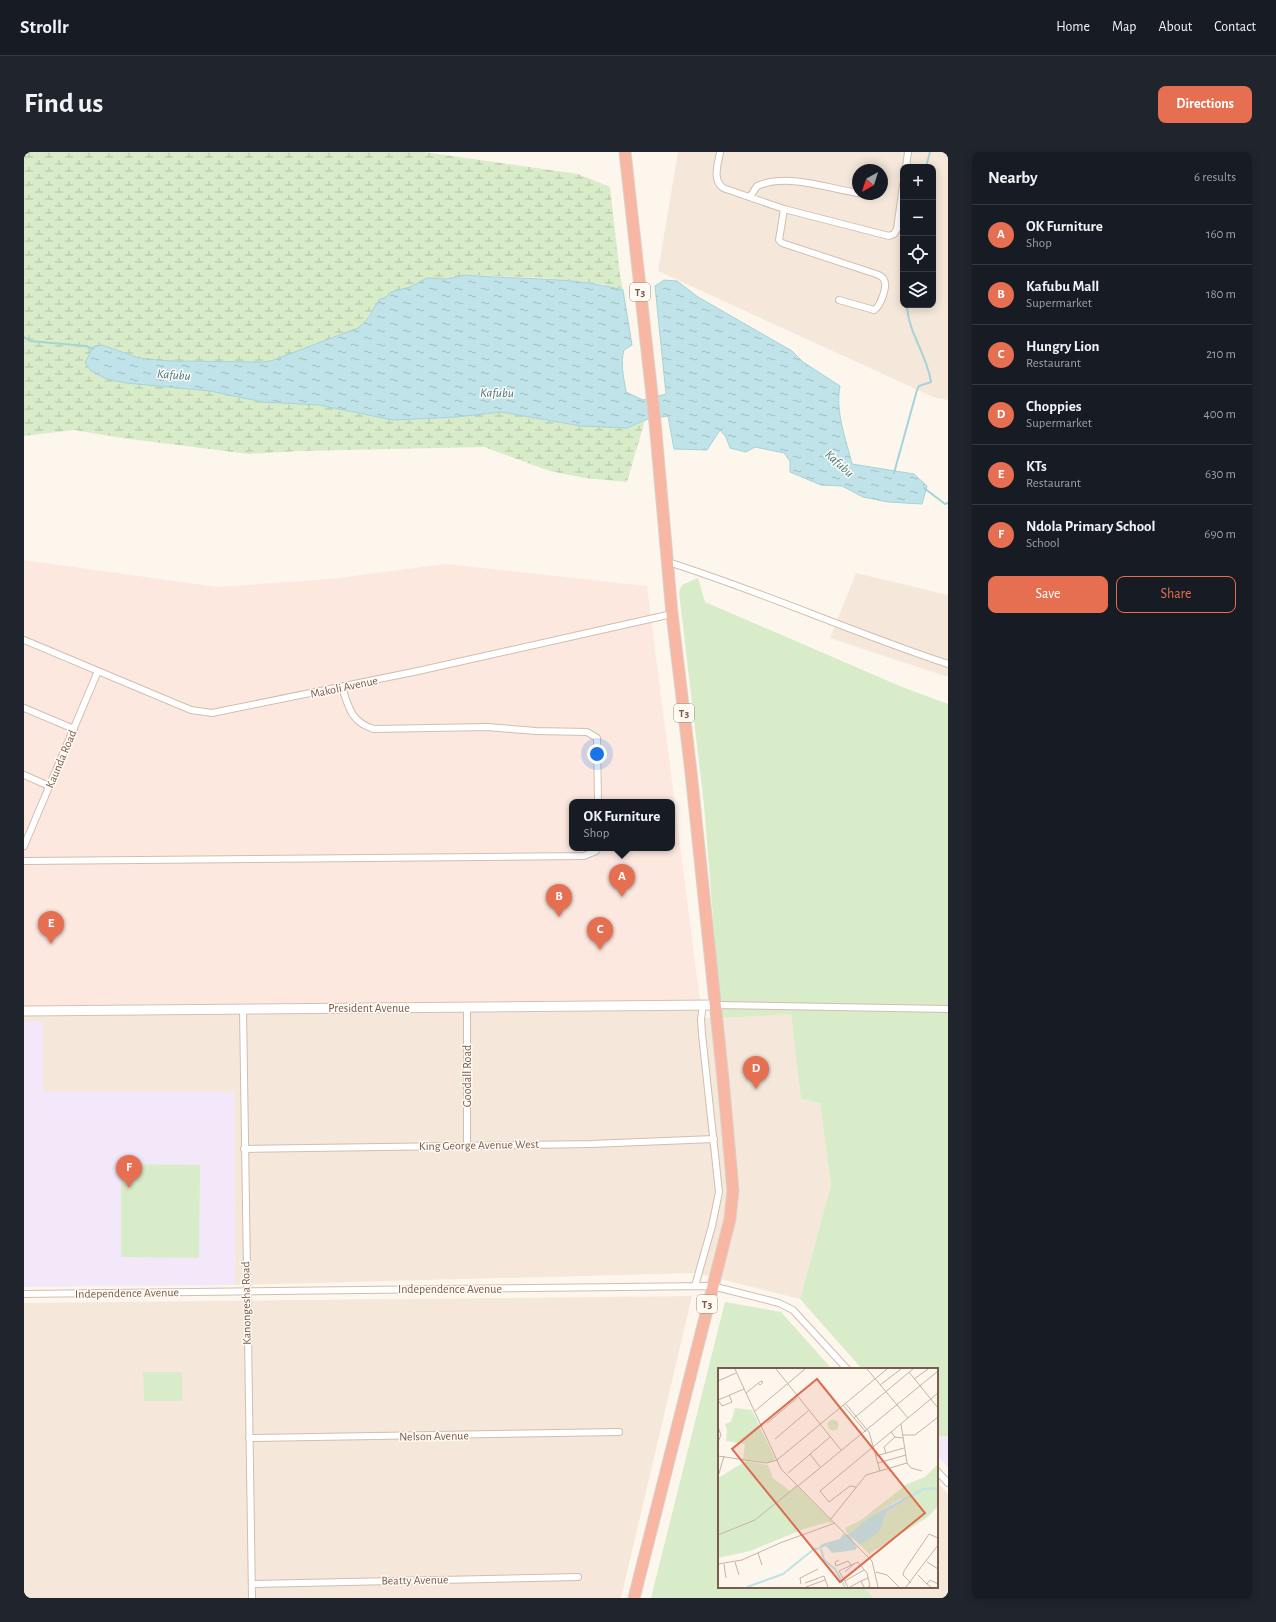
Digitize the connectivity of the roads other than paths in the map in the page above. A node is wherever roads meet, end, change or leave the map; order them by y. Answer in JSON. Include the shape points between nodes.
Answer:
{"nodes":[{"id":1,"x":625,"y":152,"type":"edge"},
{"id":2,"x":720,"y":152,"type":"edge"},
{"id":3,"x":908,"y":152,"type":"edge"},
{"id":4,"x":906,"y":164,"type":"edge"},
{"id":5,"x":852,"y":192,"type":"edge"},
{"id":6,"x":750,"y":196,"type":"junction"},
{"id":7,"x":901,"y":200,"type":"edge"},
{"id":8,"x":784,"y":209,"type":"junction"},
{"id":9,"x":839,"y":300,"type":"dead end"},
{"id":10,"x":668,"y":562,"type":"junction"},
{"id":11,"x":672,"y":614,"type":"junction"},
{"id":12,"x":24,"y":640,"type":"edge"},
{"id":13,"x":948,"y":664,"type":"edge"},
{"id":14,"x":98,"y":671,"type":"junction"},
{"id":15,"x":342,"y":687,"type":"junction"},
{"id":16,"x":24,"y":708,"type":"edge"},
{"id":17,"x":74,"y":729,"type":"junction"},
{"id":18,"x":24,"y":775,"type":"edge"},
{"id":19,"x":49,"y":786,"type":"junction"},
{"id":20,"x":598,"y":799,"type":"edge"},
{"id":21,"x":24,"y":846,"type":"edge"},
{"id":22,"x":594,"y":851,"type":"edge"},
{"id":23,"x":24,"y":861,"type":"edge"},
{"id":24,"x":703,"y":1005,"type":"junction"},
{"id":25,"x":715,"y":1005,"type":"junction"},
{"id":26,"x":467,"y":1007,"type":"junction"},
{"id":27,"x":243,"y":1009,"type":"junction"},
{"id":28,"x":948,"y":1009,"type":"edge"},
{"id":29,"x":24,"y":1011,"type":"edge"},
{"id":30,"x":714,"y":1139,"type":"junction"},
{"id":31,"x":467,"y":1145,"type":"junction"},
{"id":32,"x":244,"y":1149,"type":"junction"},
{"id":33,"x":694,"y":1286,"type":"junction"},
{"id":34,"x":712,"y":1286,"type":"junction"},
{"id":35,"x":246,"y":1291,"type":"junction"},
{"id":36,"x":24,"y":1294,"type":"edge"},
{"id":37,"x":846,"y":1368,"type":"edge"},
{"id":38,"x":619,"y":1432,"type":"dead end"},
{"id":39,"x":249,"y":1438,"type":"junction"},
{"id":40,"x":938,"y":1471,"type":"edge"},
{"id":41,"x":948,"y":1483,"type":"edge"},
{"id":42,"x":578,"y":1577,"type":"dead end"},
{"id":43,"x":252,"y":1584,"type":"junction"},
{"id":44,"x":252,"y":1598,"type":"edge"},
{"id":45,"x":634,"y":1598,"type":"edge"}],
"edges":[{"from":1,"to":10,"type":"highway","number":"T3"},
{"from":2,"to":6,"type":"street","via":[[717,183],[723,188]]},
{"from":3,"to":4,"type":"street"},
{"from":5,"to":6,"type":"street","via":[[807,182],[784,182],[763,183],[757,186]]},
{"from":6,"to":8,"type":"street"},
{"from":7,"to":8,"type":"street","via":[[897,229],[889,236]]},
{"from":8,"to":9,"type":"street","via":[[779,235],[782,243],[876,274],[886,285],[878,308],[874,310]]},
{"from":10,"to":11,"type":"highway","number":"T3"},
{"from":10,"to":13,"type":"street"},
{"from":11,"to":15,"type":"street","name":"Makoli Avenue"},
{"from":11,"to":25,"type":"highway","number":"T3"},
{"from":12,"to":14,"type":"street","name":"Makoli Avenue"},
{"from":14,"to":15,"type":"street","name":"Makoli Avenue","via":[[191,710],[205,712]]},
{"from":14,"to":17,"type":"street","name":"Kaunda Road"},
{"from":15,"to":20,"type":"street","via":[[354,718],[374,729],[487,727],[593,734],[597,738]]},
{"from":16,"to":17,"type":"street"},
{"from":17,"to":19,"type":"street","name":"Kaunda Road"},
{"from":18,"to":19,"type":"street"},
{"from":19,"to":21,"type":"street","name":"Kaunda Road"},
{"from":22,"to":23,"type":"street","via":[[591,854],[577,856]]},
{"from":24,"to":25,"type":"main road","name":"President Avenue"},
{"from":24,"to":26,"type":"main road","name":"President Avenue"},
{"from":24,"to":30,"type":"street","via":[[702,1034]]},
{"from":25,"to":28,"type":"street"},
{"from":25,"to":34,"type":"highway","number":"T3","via":[[733,1190],[730,1219]]},
{"from":26,"to":27,"type":"main road","name":"President Avenue"},
{"from":26,"to":31,"type":"street","name":"Goodall Road"},
{"from":27,"to":29,"type":"main road","name":"President Avenue"},
{"from":27,"to":32,"type":"street","name":"Kanongesha Road"},
{"from":30,"to":31,"type":"street","name":"King George Avenue West","via":[[591,1144]]},
{"from":30,"to":33,"type":"street","via":[[719,1192]]},
{"from":31,"to":32,"type":"street","name":"King George Avenue West"},
{"from":32,"to":35,"type":"street","name":"Kanongesha Road"},
{"from":33,"to":34,"type":"street","name":"Independence Avenue"},
{"from":33,"to":35,"type":"street","name":"Independence Avenue"},
{"from":34,"to":37,"type":"street","name":"Independence Avenue","via":[[779,1303],[793,1310]]},
{"from":34,"to":45,"type":"highway","number":"T3"},
{"from":35,"to":36,"type":"street","name":"Independence Avenue"},
{"from":35,"to":39,"type":"street","name":"Kanongesha Road"},
{"from":38,"to":39,"type":"street","name":"Nelson Avenue"},
{"from":39,"to":43,"type":"street","name":"Kanongesha Road"},
{"from":40,"to":41,"type":"street"},
{"from":42,"to":43,"type":"street","name":"Beatty Avenue"},
{"from":43,"to":44,"type":"street","name":"Kanongesha Road"}]}
